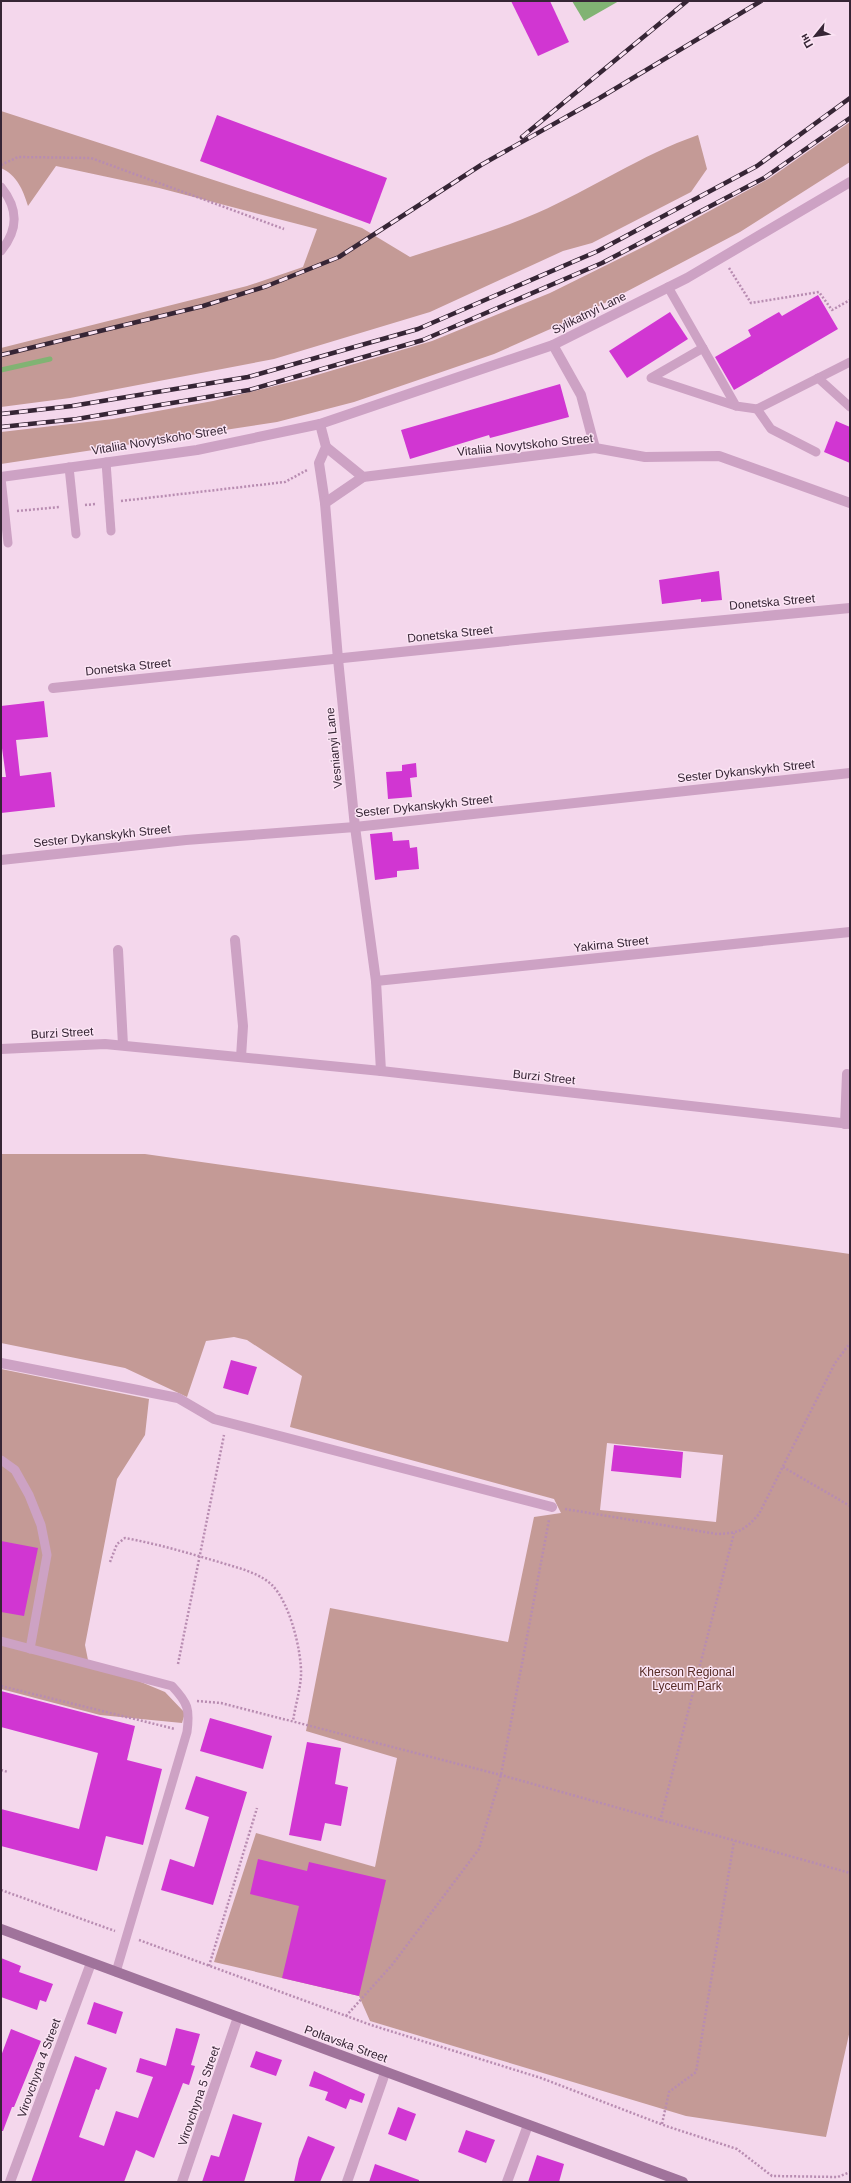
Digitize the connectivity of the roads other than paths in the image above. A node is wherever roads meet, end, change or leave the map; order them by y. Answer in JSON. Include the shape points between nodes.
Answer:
{"nodes":[{"id":1,"x":850,"y":182,"type":"edge"},
{"id":2,"x":1,"y":187,"type":"edge"},
{"id":3,"x":1,"y":251,"type":"edge"},
{"id":4,"x":668,"y":287,"type":"junction"},
{"id":5,"x":553,"y":345,"type":"junction"},
{"id":6,"x":703,"y":348,"type":"junction"},
{"id":7,"x":850,"y":362,"type":"edge"},
{"id":8,"x":818,"y":378,"type":"junction"},
{"id":9,"x":736,"y":406,"type":"junction"},
{"id":10,"x":850,"y":407,"type":"edge"},
{"id":11,"x":757,"y":409,"type":"junction"},
{"id":12,"x":320,"y":424,"type":"junction"},
{"id":13,"x":326,"y":447,"type":"junction"},
{"id":14,"x":595,"y":448,"type":"junction"},
{"id":15,"x":816,"y":452,"type":"dead end"},
{"id":16,"x":106,"y":462,"type":"junction"},
{"id":17,"x":69,"y":467,"type":"junction"},
{"id":18,"x":363,"y":477,"type":"junction"},
{"id":19,"x":1,"y":478,"type":"edge"},
{"id":20,"x":325,"y":503,"type":"junction"},
{"id":21,"x":850,"y":503,"type":"edge"},
{"id":22,"x":111,"y":532,"type":"dead end"},
{"id":23,"x":76,"y":534,"type":"dead end"},
{"id":24,"x":8,"y":542,"type":"dead end"},
{"id":25,"x":850,"y":608,"type":"edge"},
{"id":26,"x":338,"y":659,"type":"junction"},
{"id":27,"x":53,"y":688,"type":"dead end"},
{"id":28,"x":850,"y":773,"type":"edge"},
{"id":29,"x":355,"y":827,"type":"junction"},
{"id":30,"x":1,"y":860,"type":"edge"},
{"id":31,"x":850,"y":932,"type":"edge"},
{"id":32,"x":235,"y":940,"type":"dead end"},
{"id":33,"x":118,"y":950,"type":"dead end"},
{"id":34,"x":376,"y":980,"type":"junction"},
{"id":35,"x":123,"y":1045,"type":"junction"},
{"id":36,"x":1,"y":1049,"type":"edge"},
{"id":37,"x":241,"y":1057,"type":"junction"},
{"id":38,"x":382,"y":1071,"type":"junction"},
{"id":39,"x":847,"y":1074,"type":"dead end"},
{"id":40,"x":848,"y":1124,"type":"edge"},
{"id":41,"x":1,"y":1363,"type":"edge"},
{"id":42,"x":1,"y":1460,"type":"edge"},
{"id":43,"x":552,"y":1507,"type":"road end"},
{"id":44,"x":1,"y":1641,"type":"edge"},
{"id":45,"x":30,"y":1649,"type":"junction"},
{"id":46,"x":1,"y":1928,"type":"edge"},
{"id":47,"x":91,"y":1963,"type":"junction"},
{"id":48,"x":116,"y":1972,"type":"junction"},
{"id":49,"x":238,"y":2018,"type":"junction"},
{"id":50,"x":385,"y":2073,"type":"junction"},
{"id":51,"x":528,"y":2125,"type":"junction"},
{"id":52,"x":676,"y":2181,"type":"edge"},
{"id":53,"x":10,"y":2182,"type":"edge"},
{"id":54,"x":182,"y":2182,"type":"edge"},
{"id":55,"x":347,"y":2182,"type":"edge"},
{"id":56,"x":508,"y":2182,"type":"edge"}],
"edges":[{"from":1,"to":4,"type":"street","name":"Sylikatnyi Lane"},
{"from":2,"to":3,"type":"lane","via":[[12,201],[14,220],[12,236]]},
{"from":4,"to":5,"type":"street","name":"Sylikatnyi Lane"},
{"from":4,"to":6,"type":"lane"},
{"from":5,"to":12,"type":"street","name":"Sylikatnyi Lane"},
{"from":5,"to":14,"type":"street","via":[[581,395]]},
{"from":6,"to":9,"type":"lane"},
{"from":6,"to":9,"type":"lane","via":[[651,378]]},
{"from":7,"to":8,"type":"lane"},
{"from":8,"to":10,"type":"lane"},
{"from":8,"to":11,"type":"lane"},
{"from":9,"to":11,"type":"lane"},
{"from":11,"to":15,"type":"lane","via":[[771,429]]},
{"from":12,"to":13,"type":"street"},
{"from":12,"to":16,"type":"street","name":"Vitaliia Novytskoho Street","via":[[197,450]]},
{"from":13,"to":18,"type":"street"},
{"from":13,"to":20,"type":"street","name":"Vesnianyi Lane","via":[[319,463]]},
{"from":14,"to":18,"type":"street","name":"Vitaliia Novytskoho Street"},
{"from":14,"to":21,"type":"street","name":"Vitaliia Novytskoho Street","via":[[645,457],[719,456]]},
{"from":16,"to":17,"type":"street","name":"Vitaliia Novytskoho Street"},
{"from":16,"to":22,"type":"lane"},
{"from":17,"to":19,"type":"street","name":"Vitaliia Novytskoho Street"},
{"from":17,"to":23,"type":"lane"},
{"from":18,"to":20,"type":"street","name":"Vitaliia Novytskoho Street"},
{"from":19,"to":24,"type":"lane"},
{"from":20,"to":26,"type":"street","name":"Vesnianyi Lane"},
{"from":25,"to":26,"type":"street","name":"Donetska Street"},
{"from":26,"to":27,"type":"street","name":"Donetska Street"},
{"from":26,"to":29,"type":"street","name":"Vesnianyi Lane"},
{"from":28,"to":29,"type":"street","name":"Sester Dykanskykh Street"},
{"from":29,"to":30,"type":"street","name":"Sester Dykanskykh Street","via":[[186,840]]},
{"from":29,"to":34,"type":"street","name":"Vesnianyi Lane"},
{"from":31,"to":34,"type":"street","name":"Yakirna Street"},
{"from":32,"to":37,"type":"street","via":[[242,1026]]},
{"from":33,"to":35,"type":"street"},
{"from":34,"to":38,"type":"street","name":"Vesnianyi Lane"},
{"from":35,"to":36,"type":"street","name":"Burzi Street"},
{"from":35,"to":37,"type":"street","name":"Burzi Street"},
{"from":37,"to":38,"type":"street","name":"Burzi Street"},
{"from":38,"to":40,"type":"street","name":"Burzi Street"},
{"from":39,"to":40,"type":"street","name":"Burzi Street"},
{"from":41,"to":43,"type":"street","via":[[178,1398],[214,1419]]},
{"from":42,"to":45,"type":"lane","via":[[15,1470],[29,1495],[41,1525],[47,1556]]},
{"from":44,"to":45,"type":"lane"},
{"from":45,"to":48,"type":"lane","via":[[172,1686],[185,1700],[189,1716],[187,1732]]},
{"from":46,"to":47,"type":"main road","name":"Poltavska Street"},
{"from":47,"to":48,"type":"main road","name":"Poltavska Street"},
{"from":47,"to":53,"type":"street","name":"Virovchyna 4 Street"},
{"from":48,"to":49,"type":"main road","name":"Poltavska Street"},
{"from":49,"to":50,"type":"main road","name":"Poltavska Street"},
{"from":49,"to":54,"type":"street","name":"Virovchyna 5 Street"},
{"from":50,"to":51,"type":"main road","name":"Poltavska Street"},
{"from":50,"to":55,"type":"street"},
{"from":51,"to":52,"type":"main road","name":"Poltavska Street"},
{"from":51,"to":56,"type":"street"}]}
